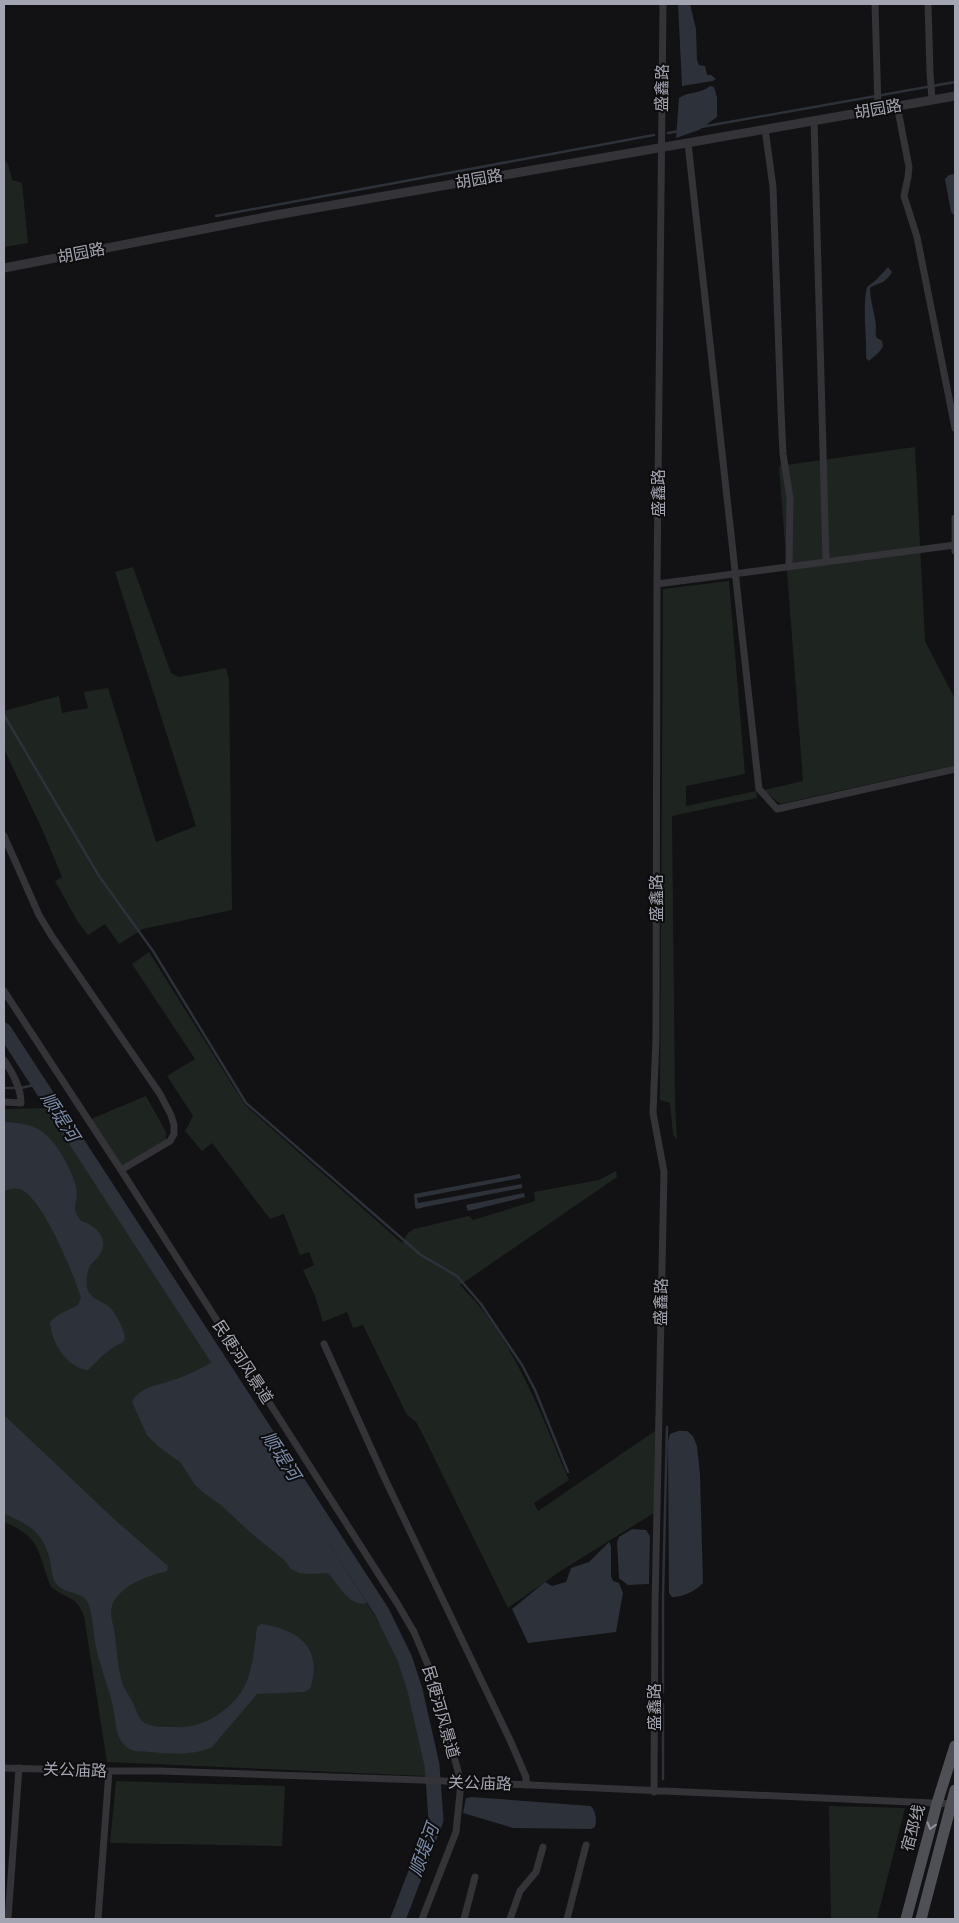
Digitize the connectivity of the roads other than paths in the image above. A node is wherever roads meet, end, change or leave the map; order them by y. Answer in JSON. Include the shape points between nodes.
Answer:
{"nodes":[{"id":1,"x":663,"y":4,"type":"edge"},
{"id":2,"x":875,"y":4,"type":"edge"},
{"id":3,"x":928,"y":4,"type":"edge"},
{"id":4,"x":932,"y":91,"type":"junction"},
{"id":5,"x":955,"y":96,"type":"edge"},
{"id":6,"x":878,"y":104,"type":"junction"},
{"id":7,"x":897,"y":105,"type":"junction"},
{"id":8,"x":814,"y":120,"type":"junction"},
{"id":9,"x":765,"y":129,"type":"junction"},
{"id":10,"x":688,"y":143,"type":"junction"},
{"id":11,"x":661,"y":147,"type":"junction"},
{"id":12,"x":4,"y":268,"type":"edge"},
{"id":13,"x":955,"y":428,"type":"edge"},
{"id":14,"x":955,"y":518,"type":"edge"},
{"id":15,"x":955,"y":547,"type":"edge"},
{"id":16,"x":826,"y":561,"type":"junction"},
{"id":17,"x":789,"y":566,"type":"junction"},
{"id":18,"x":735,"y":573,"type":"junction"},
{"id":19,"x":657,"y":584,"type":"junction"},
{"id":20,"x":955,"y":770,"type":"edge"},
{"id":21,"x":4,"y":836,"type":"edge"},
{"id":22,"x":4,"y":991,"type":"edge"},
{"id":23,"x":4,"y":1060,"type":"edge"},
{"id":24,"x":4,"y":1102,"type":"edge"},
{"id":25,"x":121,"y":1170,"type":"junction"},
{"id":26,"x":324,"y":1344,"type":"dead end"},
{"id":27,"x":955,"y":1746,"type":"edge"},
{"id":28,"x":4,"y":1768,"type":"edge"},
{"id":29,"x":19,"y":1768,"type":"junction"},
{"id":30,"x":109,"y":1771,"type":"junction"},
{"id":31,"x":457,"y":1783,"type":"junction"},
{"id":32,"x":526,"y":1785,"type":"junction"},
{"id":33,"x":955,"y":1790,"type":"edge"},
{"id":34,"x":654,"y":1792,"type":"junction"},
{"id":35,"x":937,"y":1803,"type":"junction"},
{"id":36,"x":953,"y":1804,"type":"edge"},
{"id":37,"x":586,"y":1845,"type":"dead end"},
{"id":38,"x":543,"y":1847,"type":"dead end"},
{"id":39,"x":475,"y":1876,"type":"dead end"},
{"id":40,"x":8,"y":1919,"type":"edge"},
{"id":41,"x":98,"y":1919,"type":"edge"},
{"id":42,"x":422,"y":1919,"type":"edge"},
{"id":43,"x":464,"y":1919,"type":"edge"},
{"id":44,"x":510,"y":1919,"type":"edge"},
{"id":45,"x":567,"y":1919,"type":"edge"},
{"id":46,"x":906,"y":1919,"type":"edge"},
{"id":47,"x":921,"y":1919,"type":"edge"}],
"edges":[{"from":1,"to":11,"type":"street","name":"盛鑫路"},
{"from":2,"to":6,"type":"street"},
{"from":3,"to":4,"type":"street"},
{"from":4,"to":5,"type":"street","name":"胡园路"},
{"from":4,"to":7,"type":"street","name":"胡园路"},
{"from":6,"to":7,"type":"street","name":"胡园路"},
{"from":6,"to":8,"type":"street","name":"胡园路"},
{"from":7,"to":13,"type":"street","via":[[908,167],[904,196],[917,237]]},
{"from":8,"to":9,"type":"street","name":"胡园路"},
{"from":8,"to":16,"type":"street"},
{"from":9,"to":10,"type":"street","name":"胡园路"},
{"from":9,"to":17,"type":"street","via":[[774,187],[780,410],[790,498]]},
{"from":10,"to":11,"type":"street","name":"胡园路"},
{"from":10,"to":18,"type":"street"},
{"from":11,"to":12,"type":"street","name":"胡园路","via":[[286,213]]},
{"from":11,"to":19,"type":"street","name":"盛鑫路"},
{"from":14,"to":15,"type":"street"},
{"from":15,"to":16,"type":"street"},
{"from":16,"to":17,"type":"street"},
{"from":17,"to":18,"type":"street"},
{"from":18,"to":19,"type":"street"},
{"from":18,"to":20,"type":"street","via":[[759,789],[778,809]]},
{"from":19,"to":34,"type":"street","name":"盛鑫路","via":[[653,1113],[664,1172]]},
{"from":21,"to":25,"type":"street","via":[[39,915],[171,1115],[174,1134],[170,1141]]},
{"from":22,"to":25,"type":"street","name":"民便河风景道"},
{"from":23,"to":24,"type":"street","via":[[21,1102]]},
{"from":25,"to":31,"type":"street","name":"民便河风景道","via":[[410,1624],[438,1694]]},
{"from":26,"to":32,"type":"street","via":[[510,1740],[526,1777]]},
{"from":27,"to":35,"type":"main road","name":"宿邳线"},
{"from":28,"to":29,"type":"street","name":"关公庙路"},
{"from":29,"to":30,"type":"street","name":"关公庙路"},
{"from":29,"to":40,"type":"street"},
{"from":30,"to":31,"type":"street","name":"关公庙路","via":[[160,1770]]},
{"from":30,"to":41,"type":"street"},
{"from":31,"to":32,"type":"street","name":"关公庙路"},
{"from":31,"to":42,"type":"street","name":"民便河风景道","via":[[456,1832]]},
{"from":32,"to":34,"type":"street","name":"关公庙路"},
{"from":33,"to":36,"type":"main road","name":"宿邳线"},
{"from":34,"to":35,"type":"street","name":"关公庙路"},
{"from":35,"to":36,"type":"street","name":"关公庙路"},
{"from":35,"to":46,"type":"main road","name":"宿邳线","one_way":true},
{"from":36,"to":47,"type":"main road","name":"宿邳线"},
{"from":37,"to":45,"type":"street"},
{"from":38,"to":44,"type":"street","via":[[536,1872],[520,1891]]},
{"from":39,"to":43,"type":"street"}]}
